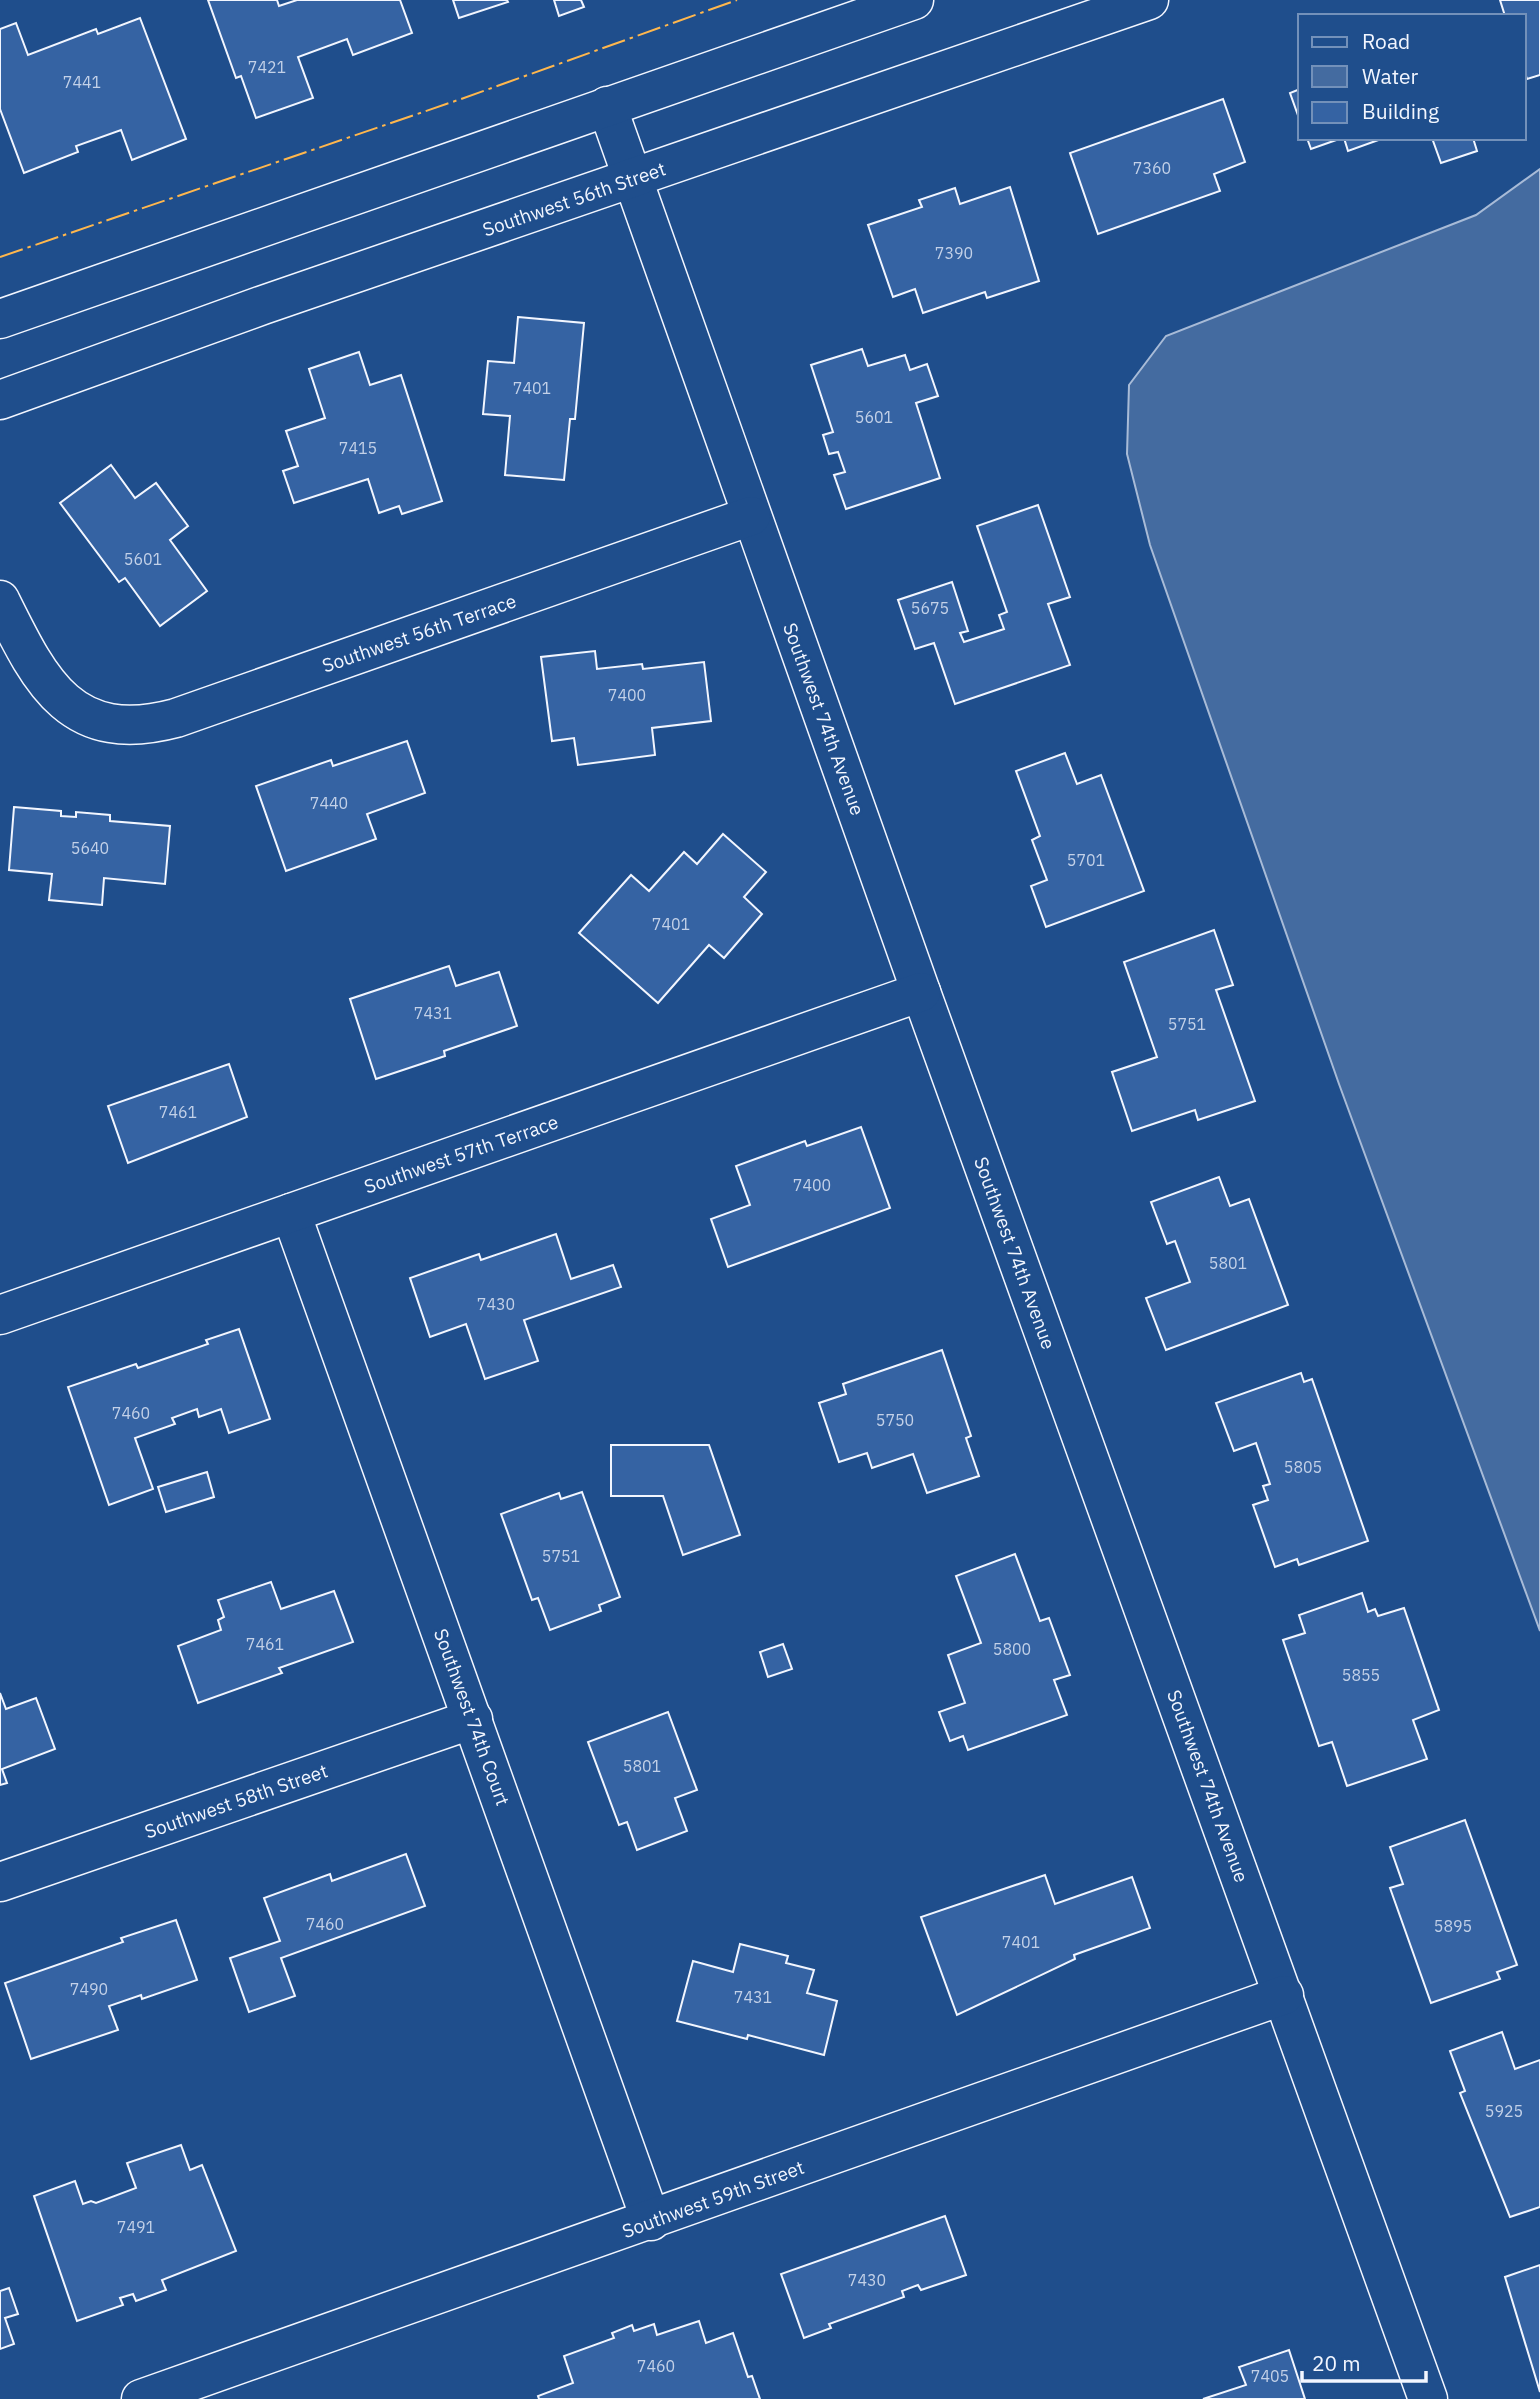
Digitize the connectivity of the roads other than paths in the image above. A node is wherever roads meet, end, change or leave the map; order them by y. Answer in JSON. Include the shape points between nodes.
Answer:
{"nodes":[{"id":1,"x":914,"y":0,"type":"edge"},
{"id":2,"x":1149,"y":0,"type":"edge"},
{"id":3,"x":607,"y":106,"type":"junction"},
{"id":4,"x":632,"y":179,"type":"junction"},
{"id":5,"x":0,"y":319,"type":"edge"},
{"id":6,"x":0,"y":400,"type":"edge"},
{"id":7,"x":751,"y":516,"type":"junction"},
{"id":8,"x":0,"y":600,"type":"edge"},
{"id":9,"x":921,"y":992,"type":"junction"},
{"id":10,"x":291,"y":1213,"type":"junction"},
{"id":11,"x":0,"y":1315,"type":"edge"},
{"id":12,"x":473,"y":1719,"type":"junction"},
{"id":13,"x":0,"y":1882,"type":"edge"},
{"id":14,"x":1284,"y":1995,"type":"junction"},
{"id":15,"x":651,"y":2221,"type":"junction"},
{"id":16,"x":141,"y":2399,"type":"edge"},
{"id":17,"x":1428,"y":2399,"type":"edge"}],
"edges":[{"from":1,"to":3,"type":"street"},
{"from":2,"to":4,"type":"street","name":"Southwest 56th Street"},
{"from":3,"to":4,"type":"street","name":"Southwest 74th Avenue"},
{"from":3,"to":5,"type":"street"},
{"from":4,"to":6,"type":"street","name":"Southwest 56th Street"},
{"from":4,"to":7,"type":"street","name":"Southwest 74th Avenue"},
{"from":7,"to":8,"type":"street","name":"Southwest 56th Terrace","via":[[176,718],[138,726],[101,723],[69,707],[46,681]]},
{"from":7,"to":9,"type":"street","name":"Southwest 74th Avenue"},
{"from":9,"to":10,"type":"street","name":"Southwest 57th Terrace"},
{"from":9,"to":14,"type":"street","name":"Southwest 74th Avenue"},
{"from":10,"to":11,"type":"street","name":"Southwest 57th Terrace"},
{"from":10,"to":12,"type":"street","name":"Southwest 74th Court"},
{"from":12,"to":13,"type":"street","name":"Southwest 58th Street"},
{"from":12,"to":15,"type":"street","name":"Southwest 74th Court"},
{"from":14,"to":15,"type":"street","name":"Southwest 59th Street"},
{"from":14,"to":17,"type":"street","name":"Southwest 74th Avenue"},
{"from":15,"to":16,"type":"street","name":"Southwest 59th Street"}]}
